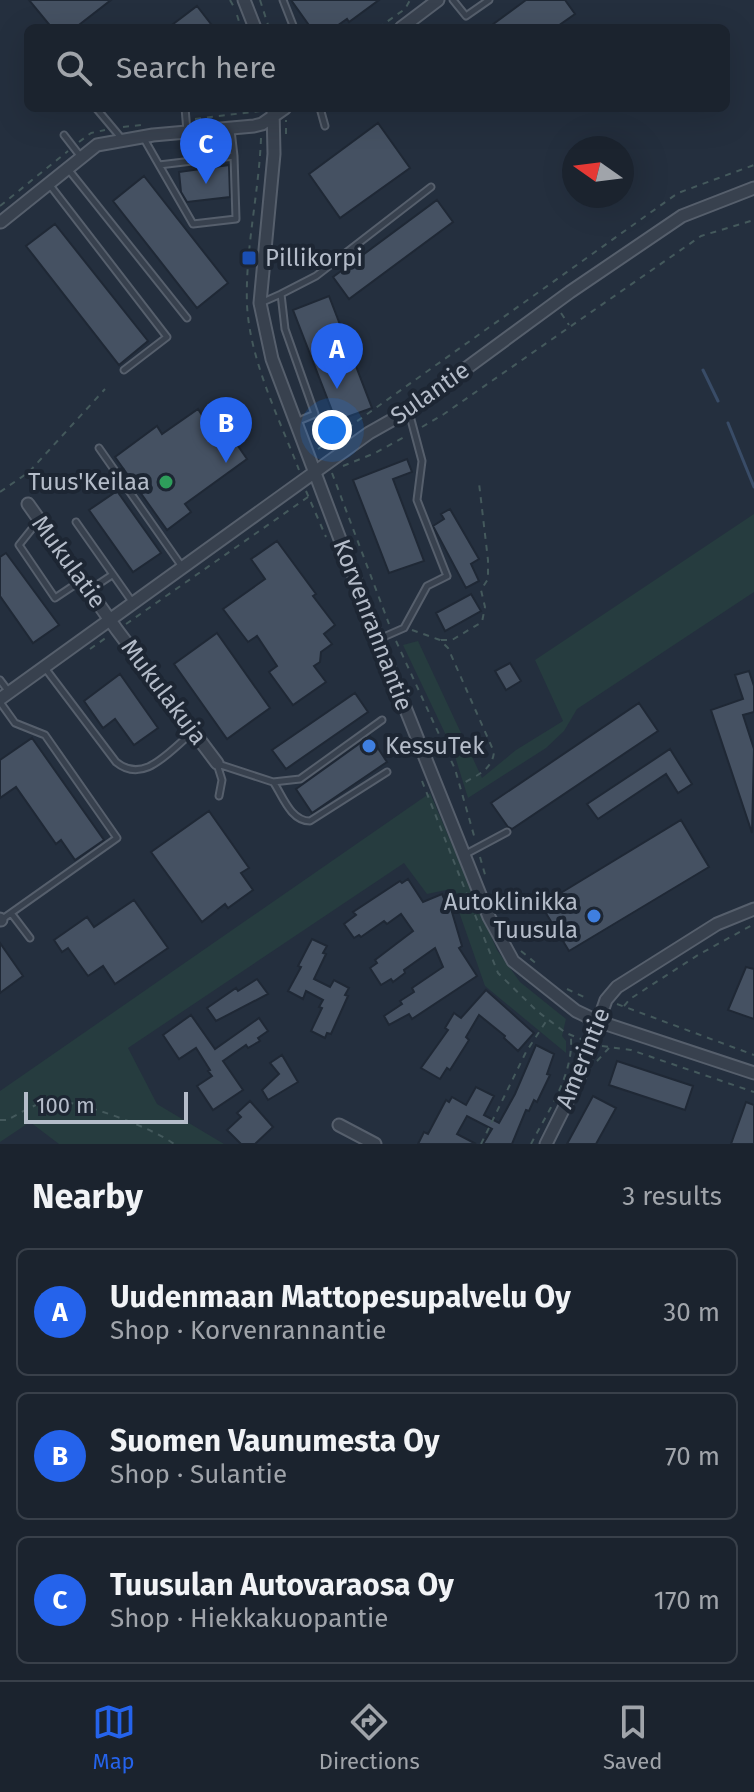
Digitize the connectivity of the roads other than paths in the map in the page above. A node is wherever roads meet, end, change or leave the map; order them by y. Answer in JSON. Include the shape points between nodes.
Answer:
{"nodes":[{"id":1,"x":244,"y":0,"type":"edge"},
{"id":2,"x":283,"y":0,"type":"edge"},
{"id":3,"x":438,"y":0,"type":"edge"},
{"id":4,"x":453,"y":0,"type":"edge"},
{"id":5,"x":489,"y":0,"type":"edge"},
{"id":6,"x":253,"y":24,"type":"edge"},
{"id":7,"x":292,"y":24,"type":"edge"},
{"id":8,"x":406,"y":24,"type":"edge"},
{"id":9,"x":99,"y":112,"type":"edge"},
{"id":10,"x":186,"y":112,"type":"edge"},
{"id":11,"x":321,"y":112,"type":"edge"},
{"id":12,"x":280,"y":113,"type":"edge"},
{"id":13,"x":325,"y":126,"type":"dead end"},
{"id":14,"x":231,"y":128,"type":"junction"},
{"id":15,"x":188,"y":132,"type":"junction"},
{"id":16,"x":64,"y":135,"type":"dead end"},
{"id":17,"x":142,"y":136,"type":"junction"},
{"id":18,"x":122,"y":139,"type":"junction"},
{"id":19,"x":234,"y":156,"type":"junction"},
{"id":20,"x":81,"y":158,"type":"junction"},
{"id":21,"x":159,"y":165,"type":"junction"},
{"id":22,"x":68,"y":168,"type":"junction"},
{"id":23,"x":48,"y":183,"type":"junction"},
{"id":24,"x":431,"y":187,"type":"dead end"},
{"id":25,"x":754,"y":188,"type":"edge"},
{"id":26,"x":1,"y":222,"type":"edge"},
{"id":27,"x":281,"y":294,"type":"junction"},
{"id":28,"x":260,"y":303,"type":"junction"},
{"id":29,"x":187,"y":318,"type":"dead end"},
{"id":30,"x":124,"y":370,"type":"dead end"},
{"id":31,"x":408,"y":411,"type":"junction"},
{"id":32,"x":295,"y":423,"type":"junction"},
{"id":33,"x":99,"y":448,"type":"dead end"},
{"id":34,"x":314,"y":473,"type":"junction"},
{"id":35,"x":28,"y":504,"type":"dead end"},
{"id":36,"x":39,"y":520,"type":"junction"},
{"id":37,"x":76,"y":522,"type":"dead end"},
{"id":38,"x":183,"y":569,"type":"junction"},
{"id":39,"x":112,"y":575,"type":"junction"},
{"id":40,"x":86,"y":584,"type":"junction"},
{"id":41,"x":133,"y":603,"type":"junction"},
{"id":42,"x":114,"y":624,"type":"junction"},
{"id":43,"x":378,"y":640,"type":"junction"},
{"id":44,"x":45,"y":668,"type":"junction"},
{"id":45,"x":0,"y":680,"type":"edge"},
{"id":46,"x":3,"y":698,"type":"edge"},
{"id":47,"x":382,"y":720,"type":"dead end"},
{"id":48,"x":194,"y":731,"type":"junction"},
{"id":49,"x":217,"y":763,"type":"junction"},
{"id":50,"x":387,"y":772,"type":"dead end"},
{"id":51,"x":273,"y":782,"type":"junction"},
{"id":52,"x":219,"y":796,"type":"dead end"},
{"id":53,"x":507,"y":832,"type":"dead end"},
{"id":54,"x":463,"y":855,"type":"junction"},
{"id":55,"x":754,"y":909,"type":"edge"},
{"id":56,"x":4,"y":917,"type":"edge"},
{"id":57,"x":30,"y":938,"type":"dead end"},
{"id":58,"x":597,"y":1021,"type":"junction"},
{"id":59,"x":754,"y":1073,"type":"edge"},
{"id":60,"x":339,"y":1125,"type":"dead end"},
{"id":61,"x":375,"y":1144,"type":"edge"},
{"id":62,"x":546,"y":1144,"type":"edge"}],
"edges":[{"from":1,"to":6,"type":"street"},
{"from":2,"to":7,"type":"lane"},
{"from":3,"to":8,"type":"street"},
{"from":4,"to":5,"type":"lane","via":[[466,16]]},
{"from":9,"to":18,"type":"lane"},
{"from":10,"to":15,"type":"lane"},
{"from":11,"to":13,"type":"lane"},
{"from":12,"to":14,"type":"street","via":[[262,124]]},
{"from":12,"to":28,"type":"street","name":"Korvenrannantie"},
{"from":14,"to":15,"type":"street"},
{"from":14,"to":19,"type":"lane"},
{"from":15,"to":17,"type":"street"},
{"from":16,"to":20,"type":"lane"},
{"from":17,"to":18,"type":"street"},
{"from":17,"to":21,"type":"lane"},
{"from":18,"to":20,"type":"street","via":[[97,145]]},
{"from":19,"to":21,"type":"lane"},
{"from":19,"to":21,"type":"lane","via":[[236,219],[222,221],[193,224]]},
{"from":20,"to":22,"type":"street"},
{"from":22,"to":23,"type":"street"},
{"from":22,"to":29,"type":"lane"},
{"from":23,"to":26,"type":"street"},
{"from":23,"to":30,"type":"lane","via":[[167,337]]},
{"from":24,"to":27,"type":"lane","via":[[316,276]]},
{"from":25,"to":31,"type":"street","name":"Sulantie","via":[[682,216]]},
{"from":27,"to":28,"type":"lane"},
{"from":27,"to":32,"type":"lane","via":[[285,329],[315,414]]},
{"from":28,"to":32,"type":"street","name":"Korvenrannantie","via":[[272,359]]},
{"from":31,"to":34,"type":"street","name":"Sulantie"},
{"from":31,"to":43,"type":"lane","via":[[422,461],[417,500],[447,576],[427,586],[404,628]]},
{"from":32,"to":34,"type":"street","name":"Korvenrannantie"},
{"from":33,"to":38,"type":"lane"},
{"from":34,"to":38,"type":"street","name":"Sulantie"},
{"from":34,"to":43,"type":"street","name":"Korvenrannantie"},
{"from":35,"to":36,"type":"street","name":"Mukulatie"},
{"from":36,"to":40,"type":"street","name":"Mukulatie"},
{"from":36,"to":40,"type":"lane","via":[[19,545],[55,598]]},
{"from":37,"to":39,"type":"lane"},
{"from":38,"to":41,"type":"street","name":"Sulantie"},
{"from":39,"to":40,"type":"lane"},
{"from":39,"to":41,"type":"lane"},
{"from":40,"to":42,"type":"street","name":"Mukulatie"},
{"from":41,"to":42,"type":"street","name":"Sulantie"},
{"from":42,"to":44,"type":"street","name":"Sulantie"},
{"from":42,"to":48,"type":"street","name":"Mukulakuja"},
{"from":43,"to":54,"type":"street","name":"Korvenrannantie"},
{"from":44,"to":46,"type":"street","name":"Sulantie"},
{"from":44,"to":48,"type":"lane","via":[[126,770],[141,772]]},
{"from":45,"to":46,"type":"lane"},
{"from":46,"to":56,"type":"lane","via":[[15,723],[45,735],[117,838]]},
{"from":47,"to":51,"type":"lane","via":[[300,779]]},
{"from":48,"to":49,"type":"street","name":"Mukulakuja"},
{"from":49,"to":51,"type":"lane"},
{"from":49,"to":52,"type":"lane"},
{"from":50,"to":51,"type":"lane","via":[[310,821],[293,814]]},
{"from":53,"to":54,"type":"lane"},
{"from":54,"to":58,"type":"street","name":"Korvenrannantie","via":[[513,961],[576,1011]]},
{"from":55,"to":58,"type":"street","name":"Amerintie","via":[[717,924],[617,987]]},
{"from":56,"to":57,"type":"lane"},
{"from":58,"to":59,"type":"street","name":"Korvenrannantie"},
{"from":58,"to":62,"type":"street","name":"Amerintie","via":[[579,1078]]},
{"from":60,"to":61,"type":"street"}]}
